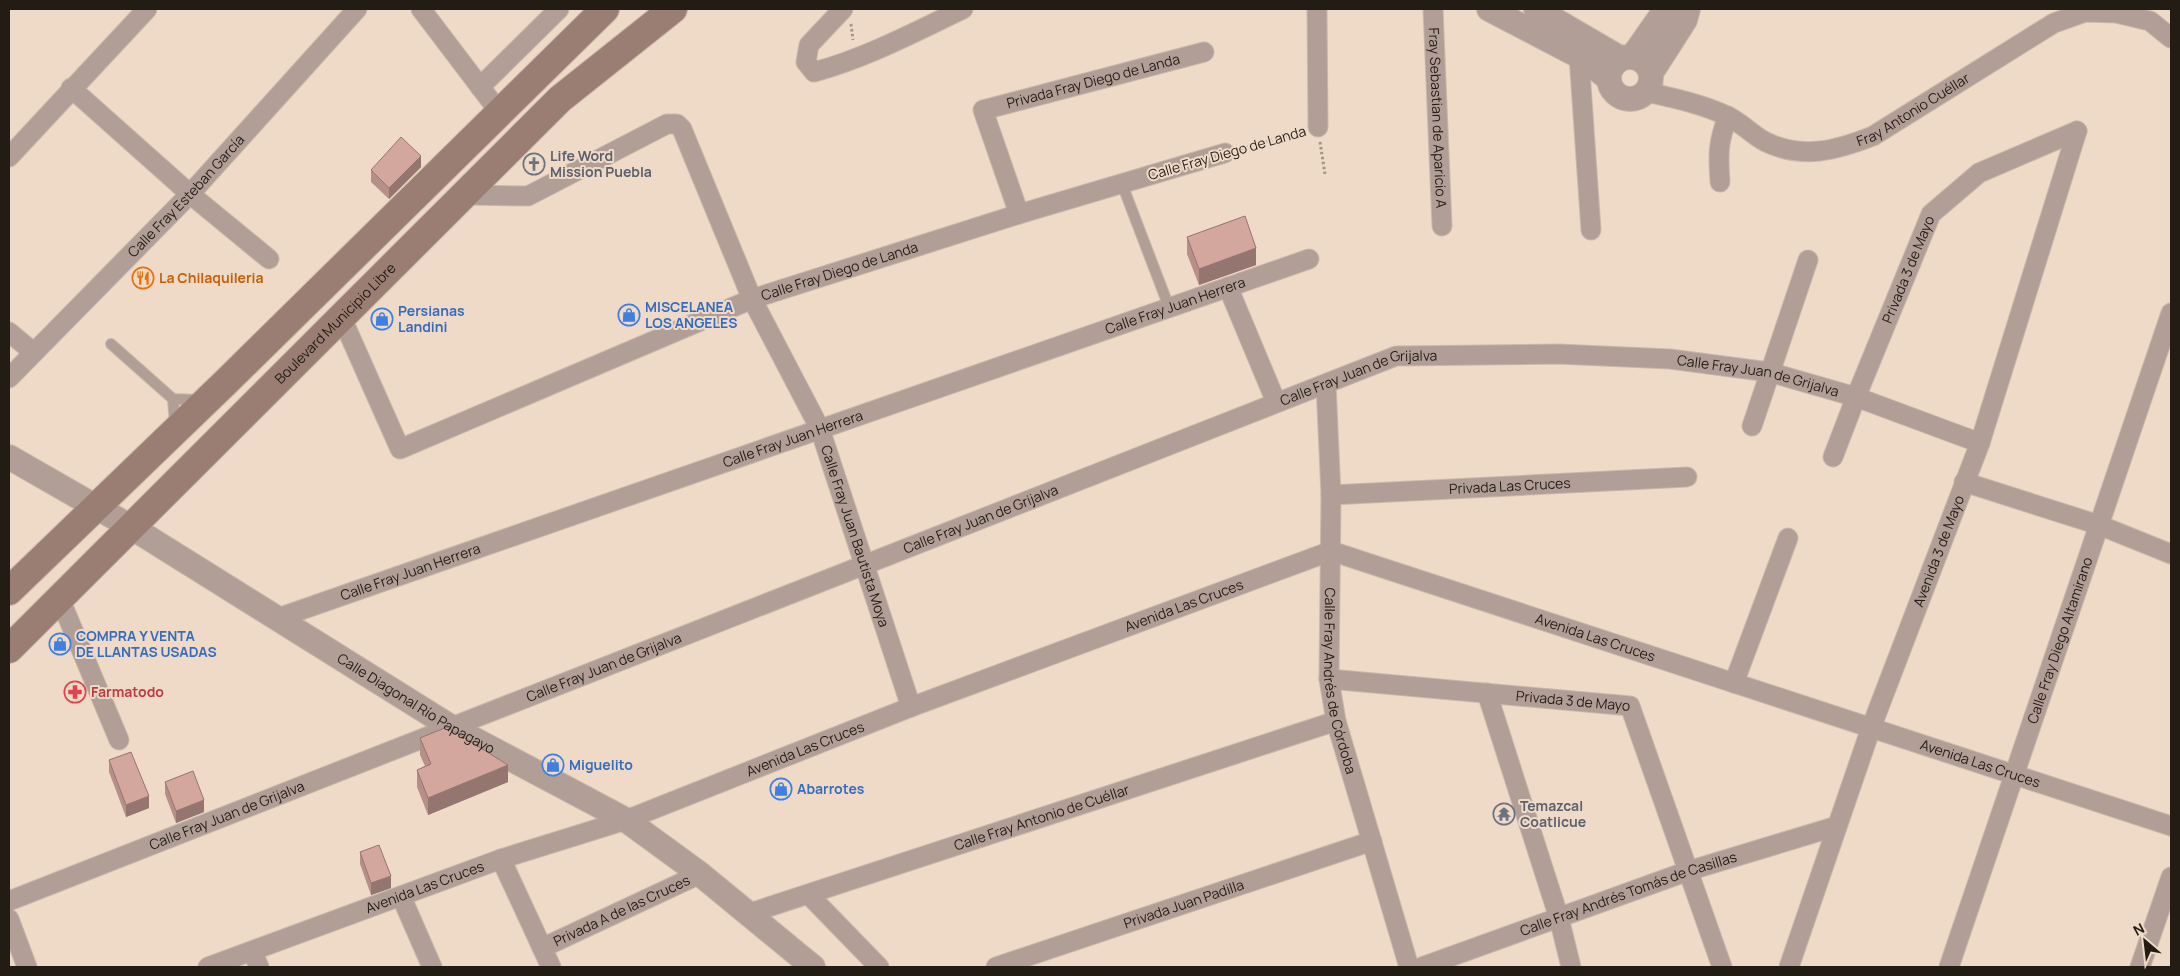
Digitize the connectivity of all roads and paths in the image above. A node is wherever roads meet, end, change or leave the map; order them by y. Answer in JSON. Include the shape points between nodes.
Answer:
{"nodes":[{"id":1,"x":147,"y":9,"type":"edge"},
{"id":2,"x":357,"y":9,"type":"edge"},
{"id":3,"x":421,"y":9,"type":"edge"},
{"id":4,"x":559,"y":9,"type":"edge"},
{"id":5,"x":605,"y":9,"type":"edge"},
{"id":6,"x":673,"y":9,"type":"edge"},
{"id":7,"x":963,"y":9,"type":"edge"},
{"id":8,"x":1317,"y":9,"type":"edge"},
{"id":9,"x":1433,"y":9,"type":"edge"},
{"id":10,"x":1489,"y":9,"type":"edge"},
{"id":11,"x":1536,"y":9,"type":"edge"},
{"id":12,"x":1666,"y":9,"type":"edge"},
{"id":13,"x":1688,"y":9,"type":"edge"},
{"id":14,"x":846,"y":12,"type":"edge"},
{"id":15,"x":2171,"y":38,"type":"edge"},
{"id":16,"x":1204,"y":52,"type":"dead end"},
{"id":17,"x":1579,"y":56,"type":"junction"},
{"id":18,"x":858,"y":57,"type":"junction"},
{"id":19,"x":1621,"y":64,"type":"junction"},
{"id":20,"x":1648,"y":82,"type":"junction"},
{"id":21,"x":480,"y":86,"type":"junction"},
{"id":22,"x":72,"y":88,"type":"junction"},
{"id":23,"x":500,"y":113,"type":"junction"},
{"id":24,"x":1728,"y":116,"type":"junction"},
{"id":25,"x":1318,"y":127,"type":"junction"},
{"id":26,"x":2077,"y":131,"type":"joint"},
{"id":27,"x":1225,"y":153,"type":"joint"},
{"id":28,"x":9,"y":157,"type":"edge"},
{"id":29,"x":1325,"y":174,"type":"dead end"},
{"id":30,"x":1720,"y":182,"type":"dead end"},
{"id":31,"x":1122,"y":184,"type":"junction"},
{"id":32,"x":190,"y":194,"type":"junction"},
{"id":33,"x":465,"y":195,"type":"junction"},
{"id":34,"x":1019,"y":214,"type":"junction"},
{"id":35,"x":1442,"y":226,"type":"dead end"},
{"id":36,"x":1590,"y":230,"type":"dead end"},
{"id":37,"x":269,"y":259,"type":"dead end"},
{"id":38,"x":1309,"y":259,"type":"dead end"},
{"id":39,"x":1808,"y":260,"type":"dead end"},
{"id":40,"x":1228,"y":287,"type":"junction"},
{"id":41,"x":752,"y":300,"type":"junction"},
{"id":42,"x":1170,"y":307,"type":"junction"},
{"id":43,"x":2171,"y":313,"type":"edge"},
{"id":44,"x":341,"y":316,"type":"junction"},
{"id":45,"x":9,"y":332,"type":"edge"},
{"id":46,"x":111,"y":344,"type":"dead end"},
{"id":47,"x":33,"y":352,"type":"junction"},
{"id":48,"x":1769,"y":372,"type":"junction"},
{"id":49,"x":9,"y":378,"type":"edge"},
{"id":50,"x":1326,"y":384,"type":"junction"},
{"id":51,"x":1856,"y":397,"type":"junction"},
{"id":52,"x":173,"y":399,"type":"junction"},
{"id":53,"x":206,"y":400,"type":"junction"},
{"id":54,"x":1276,"y":402,"type":"junction"},
{"id":55,"x":1752,"y":426,"type":"dead end"},
{"id":56,"x":820,"y":429,"type":"junction"},
{"id":57,"x":175,"y":430,"type":"junction"},
{"id":58,"x":1980,"y":443,"type":"junction"},
{"id":59,"x":9,"y":456,"type":"edge"},
{"id":60,"x":1833,"y":458,"type":"dead end"},
{"id":61,"x":1687,"y":477,"type":"dead end"},
{"id":62,"x":1964,"y":482,"type":"junction"},
{"id":63,"x":1331,"y":495,"type":"junction"},
{"id":64,"x":96,"y":507,"type":"junction"},
{"id":65,"x":2099,"y":525,"type":"junction"},
{"id":66,"x":132,"y":527,"type":"junction"},
{"id":67,"x":1788,"y":538,"type":"dead end"},
{"id":68,"x":1331,"y":551,"type":"junction"},
{"id":69,"x":2171,"y":554,"type":"edge"},
{"id":70,"x":865,"y":564,"type":"junction"},
{"id":71,"x":9,"y":591,"type":"edge"},
{"id":72,"x":60,"y":598,"type":"junction"},
{"id":73,"x":278,"y":618,"type":"junction"},
{"id":74,"x":9,"y":648,"type":"edge"},
{"id":75,"x":1329,"y":679,"type":"junction"},
{"id":76,"x":1734,"y":683,"type":"junction"},
{"id":77,"x":1488,"y":693,"type":"junction"},
{"id":78,"x":911,"y":707,"type":"junction"},
{"id":79,"x":1336,"y":721,"type":"junction"},
{"id":80,"x":452,"y":727,"type":"junction"},
{"id":81,"x":1871,"y":728,"type":"junction"},
{"id":82,"x":119,"y":740,"type":"dead end"},
{"id":83,"x":2014,"y":774,"type":"junction"},
{"id":84,"x":626,"y":820,"type":"junction"},
{"id":85,"x":1837,"y":826,"type":"junction"},
{"id":86,"x":2171,"y":826,"type":"edge"},
{"id":87,"x":1372,"y":841,"type":"junction"},
{"id":88,"x":501,"y":859,"type":"junction"},
{"id":89,"x":1688,"y":871,"type":"junction"},
{"id":90,"x":700,"y":874,"type":"junction"},
{"id":91,"x":2171,"y":877,"type":"edge"},
{"id":92,"x":809,"y":895,"type":"junction"},
{"id":93,"x":401,"y":896,"type":"junction"},
{"id":94,"x":9,"y":901,"type":"edge"},
{"id":95,"x":747,"y":914,"type":"junction"},
{"id":96,"x":1559,"y":918,"type":"junction"},
{"id":97,"x":9,"y":919,"type":"edge"},
{"id":98,"x":542,"y":948,"type":"junction"},
{"id":99,"x":255,"y":959,"type":"edge"},
{"id":100,"x":27,"y":967,"type":"edge"},
{"id":101,"x":208,"y":967,"type":"edge"},
{"id":102,"x":432,"y":967,"type":"edge"},
{"id":103,"x":550,"y":967,"type":"edge"},
{"id":104,"x":813,"y":967,"type":"edge"},
{"id":105,"x":879,"y":967,"type":"edge"},
{"id":106,"x":996,"y":967,"type":"edge"},
{"id":107,"x":1409,"y":967,"type":"edge"},
{"id":108,"x":1422,"y":967,"type":"edge"},
{"id":109,"x":1571,"y":967,"type":"edge"},
{"id":110,"x":1722,"y":967,"type":"edge"},
{"id":111,"x":1789,"y":967,"type":"edge"},
{"id":112,"x":1949,"y":967,"type":"edge"},
{"id":113,"x":2140,"y":967,"type":"edge"}],
"edges":[{"from":1,"to":22,"type":"street"},
{"from":2,"to":32,"type":"street","name":"Calle Fray Esteban García"},
{"from":3,"to":21,"type":"street"},
{"from":4,"to":21,"type":"street"},
{"from":5,"to":23,"type":"main road"},
{"from":6,"to":33,"type":"main road","name":"Boulevard Municipio Libre","via":[[560,99]]},
{"from":7,"to":18,"type":"street"},
{"from":8,"to":25,"type":"street"},
{"from":9,"to":35,"type":"street","name":"Fray Sebastian de Aparicio A"},
{"from":10,"to":17,"type":"street"},
{"from":11,"to":19,"type":"street"},
{"from":12,"to":19,"type":"street"},
{"from":13,"to":20,"type":"street","via":[[1685,20]]},
{"from":14,"to":18,"type":"path"},
{"from":14,"to":18,"type":"street","via":[[809,45],[806,62],[814,72]]},
{"from":15,"to":24,"type":"street","name":"Fray Antonio Cuéllar","via":[[2150,21],[2116,13],[2085,12],[2054,23],[1873,136],[1822,152],[1800,153],[1766,142]]},
{"from":16,"to":34,"type":"street","name":"Privada Fray Diego de Landa","via":[[983,110]]},
{"from":17,"to":19,"type":"street"},
{"from":17,"to":36,"type":"street"},
{"from":19,"to":20,"type":"street","via":[[1645,62]]},
{"from":19,"to":20,"type":"street","via":[[1610,86],[1619,96],[1633,99]]},
{"from":20,"to":24,"type":"street","name":"Fray Antonio Cuéllar","via":[[1684,101]]},
{"from":21,"to":23,"type":"street"},
{"from":22,"to":28,"type":"street"},
{"from":22,"to":32,"type":"street"},
{"from":23,"to":53,"type":"main road"},
{"from":24,"to":30,"type":"street","via":[[1720,137]]},
{"from":25,"to":27,"type":"path","name":"Calle Fray Diego de Landa"},
{"from":25,"to":29,"type":"path"},
{"from":26,"to":51,"type":"street","name":"Privada 3 de Mayo","via":[[1979,173],[1931,214]]},
{"from":26,"to":58,"type":"street","name":"Avenida 3 de Mayo"},
{"from":27,"to":31,"type":"street","name":"Calle Fray Diego de Landa"},
{"from":31,"to":34,"type":"street","name":"Calle Fray Diego de Landa"},
{"from":31,"to":42,"type":"lane"},
{"from":32,"to":37,"type":"street"},
{"from":32,"to":47,"type":"street","name":"Calle Fray Esteban García"},
{"from":33,"to":41,"type":"street","name":"Calle Fray Juan Bautista Moya","via":[[528,196],[667,124],[677,124],[682,129]]},
{"from":33,"to":44,"type":"main road","name":"Boulevard Municipio Libre"},
{"from":34,"to":41,"type":"street","name":"Calle Fray Diego de Landa"},
{"from":38,"to":40,"type":"street","name":"Calle Fray Juan Herrera"},
{"from":39,"to":48,"type":"street"},
{"from":40,"to":42,"type":"street","name":"Calle Fray Juan Herrera"},
{"from":40,"to":54,"type":"street"},
{"from":41,"to":44,"type":"street","name":"Calle Fray Diego de Landa","via":[[400,449]]},
{"from":41,"to":56,"type":"street","name":"Calle Fray Juan Bautista Moya"},
{"from":42,"to":56,"type":"street","name":"Calle Fray Juan Herrera"},
{"from":43,"to":65,"type":"street","name":"Calle Fray Diego Altamirano"},
{"from":44,"to":66,"type":"main road","name":"Boulevard Municipio Libre"},
{"from":45,"to":47,"type":"street"},
{"from":46,"to":52,"type":"lane"},
{"from":47,"to":49,"type":"street","name":"Calle Fray Esteban García"},
{"from":48,"to":50,"type":"street","name":"Calle Fray Juan de Grijalva","via":[[1670,359],[1586,355],[1396,356]]},
{"from":48,"to":51,"type":"street","name":"Calle Fray Juan de Grijalva"},
{"from":48,"to":55,"type":"street"},
{"from":50,"to":54,"type":"street","name":"Calle Fray Juan de Grijalva"},
{"from":50,"to":63,"type":"street","name":"Calle Fray Andrés de Córdoba"},
{"from":51,"to":58,"type":"street","name":"Calle Fray Juan de Grijalva"},
{"from":51,"to":60,"type":"street","name":"Privada 3 de Mayo"},
{"from":52,"to":53,"type":"lane"},
{"from":52,"to":57,"type":"lane"},
{"from":53,"to":57,"type":"main road"},
{"from":54,"to":70,"type":"street","name":"Calle Fray Juan de Grijalva"},
{"from":56,"to":70,"type":"street","name":"Calle Fray Juan Bautista Moya"},
{"from":56,"to":73,"type":"street","name":"Calle Fray Juan Herrera"},
{"from":57,"to":64,"type":"main road"},
{"from":58,"to":62,"type":"street","name":"Avenida 3 de Mayo"},
{"from":59,"to":64,"type":"street","name":"Calle Diagonal Río Papagayo"},
{"from":61,"to":63,"type":"street","name":"Privada Las Cruces"},
{"from":62,"to":65,"type":"street"},
{"from":62,"to":81,"type":"street","name":"Avenida 3 de Mayo"},
{"from":63,"to":68,"type":"street","name":"Calle Fray Andrés de Córdoba"},
{"from":64,"to":66,"type":"street","name":"Calle Diagonal Río Papagayo"},
{"from":64,"to":71,"type":"main road"},
{"from":65,"to":69,"type":"street"},
{"from":65,"to":83,"type":"street","name":"Calle Fray Diego Altamirano"},
{"from":66,"to":72,"type":"main road","name":"Boulevard Municipio Libre"},
{"from":66,"to":73,"type":"street","name":"Calle Diagonal Río Papagayo"},
{"from":67,"to":76,"type":"street"},
{"from":68,"to":75,"type":"street","name":"Calle Fray Andrés de Córdoba"},
{"from":68,"to":76,"type":"street","name":"Avenida Las Cruces"},
{"from":68,"to":78,"type":"street","name":"Avenida Las Cruces"},
{"from":70,"to":78,"type":"street","name":"Calle Fray Juan Bautista Moya"},
{"from":70,"to":80,"type":"street","name":"Calle Fray Juan de Grijalva"},
{"from":72,"to":74,"type":"main road","name":"Boulevard Municipio Libre"},
{"from":72,"to":82,"type":"street"},
{"from":73,"to":80,"type":"street","name":"Calle Diagonal Río Papagayo"},
{"from":75,"to":77,"type":"street","name":"Privada 3 de Mayo"},
{"from":75,"to":79,"type":"street","name":"Calle Fray Andrés de Córdoba"},
{"from":76,"to":81,"type":"street","name":"Avenida Las Cruces"},
{"from":77,"to":89,"type":"street","name":"Privada 3 de Mayo","via":[[1630,706]]},
{"from":77,"to":96,"type":"street"},
{"from":78,"to":84,"type":"street","name":"Avenida Las Cruces"},
{"from":79,"to":87,"type":"street","name":"Calle Fray Andrés de Córdoba"},
{"from":79,"to":92,"type":"street","name":"Calle Fray Antonio de Cuéllar"},
{"from":80,"to":84,"type":"street","name":"Calle Diagonal Río Papagayo"},
{"from":80,"to":94,"type":"street","name":"Calle Fray Juan de Grijalva"},
{"from":81,"to":83,"type":"street","name":"Avenida Las Cruces"},
{"from":81,"to":85,"type":"street","name":"Avenida 3 de Mayo"},
{"from":83,"to":86,"type":"street","name":"Avenida Las Cruces"},
{"from":83,"to":112,"type":"street","name":"Calle Fray Diego Altamirano"},
{"from":84,"to":88,"type":"street","name":"Avenida Las Cruces"},
{"from":84,"to":90,"type":"street","name":"Calle Diagonal Río Papagayo"},
{"from":85,"to":89,"type":"street","name":"Calle Fray Andrés Tomás de Casillas"},
{"from":85,"to":111,"type":"street","name":"Avenida 3 de Mayo"},
{"from":87,"to":106,"type":"street","name":"Privada Juan Padilla"},
{"from":87,"to":107,"type":"street","name":"Calle Fray Andrés de Córdoba"},
{"from":88,"to":93,"type":"street","name":"Avenida Las Cruces"},
{"from":88,"to":98,"type":"street"},
{"from":89,"to":96,"type":"street","name":"Calle Fray Andrés Tomás de Casillas"},
{"from":89,"to":110,"type":"street","name":"Privada 3 de Mayo"},
{"from":90,"to":95,"type":"street","name":"Calle Diagonal Río Papagayo"},
{"from":90,"to":98,"type":"street","name":"Privada A de las Cruces"},
{"from":91,"to":113,"type":"street"},
{"from":92,"to":95,"type":"street","name":"Calle Fray Antonio de Cuéllar"},
{"from":92,"to":105,"type":"street"},
{"from":93,"to":99,"type":"street","name":"Avenida Las Cruces"},
{"from":93,"to":102,"type":"street"},
{"from":95,"to":104,"type":"street","name":"Calle Diagonal Río Papagayo"},
{"from":96,"to":108,"type":"street","name":"Calle Fray Andrés Tomás de Casillas"},
{"from":96,"to":109,"type":"street"},
{"from":97,"to":100,"type":"street"},
{"from":98,"to":103,"type":"street"},
{"from":99,"to":101,"type":"street","name":"Avenida Las Cruces"}]}
